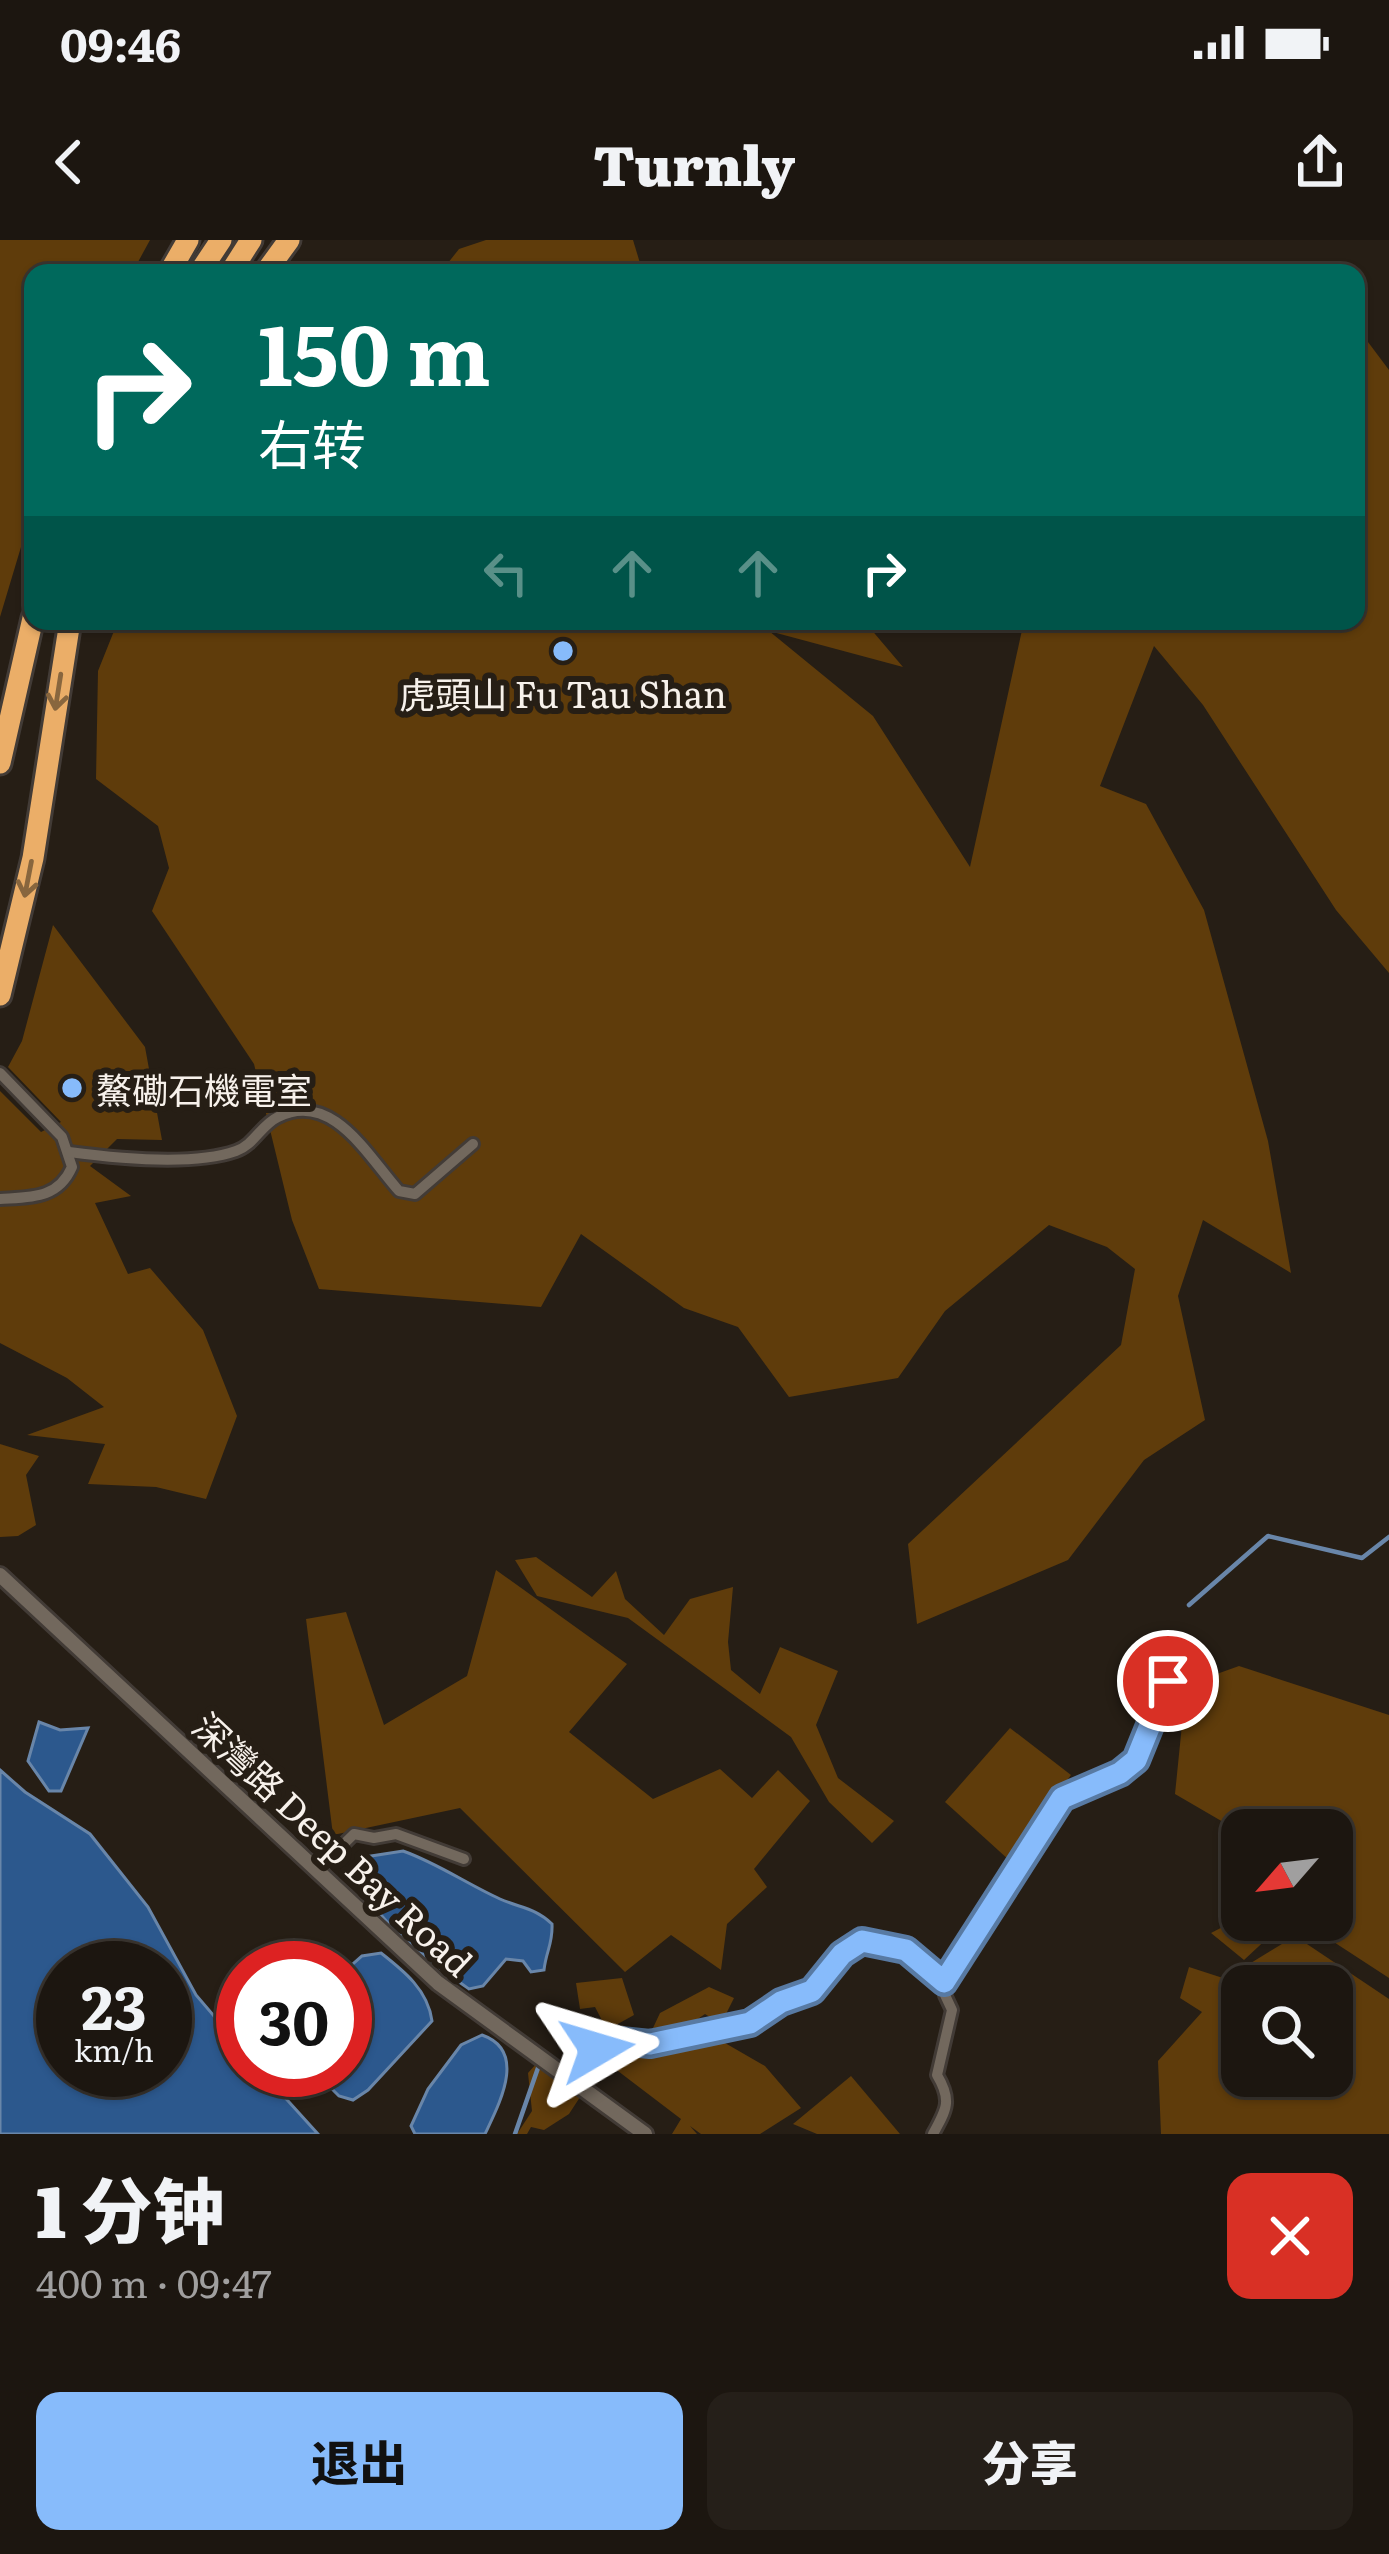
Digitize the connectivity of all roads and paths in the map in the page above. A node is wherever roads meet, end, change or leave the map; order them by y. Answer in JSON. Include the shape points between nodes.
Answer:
{"nodes":[{"id":1,"x":30,"y":630,"type":"edge"},
{"id":2,"x":69,"y":630,"type":"edge"},
{"id":3,"x":0,"y":761,"type":"edge"},
{"id":4,"x":0,"y":994,"type":"edge"},
{"id":5,"x":0,"y":1073,"type":"edge"},
{"id":6,"x":473,"y":1144,"type":"dead end"},
{"id":7,"x":69,"y":1152,"type":"junction"},
{"id":8,"x":0,"y":1199,"type":"edge"},
{"id":9,"x":0,"y":1576,"type":"edge"},
{"id":10,"x":1168,"y":1681,"type":"dead end"},
{"id":11,"x":464,"y":1859,"type":"dead end"},
{"id":12,"x":316,"y":1871,"type":"junction"},
{"id":13,"x":944,"y":1982,"type":"junction"},
{"id":14,"x":562,"y":2075,"type":"junction"},
{"id":15,"x":645,"y":2134,"type":"edge"},
{"id":16,"x":934,"y":2134,"type":"edge"}],
"edges":[{"from":1,"to":3,"type":"highway"},
{"from":2,"to":4,"type":"highway","one_way":true,"via":[[26,895]]},
{"from":5,"to":7,"type":"street"},
{"from":6,"to":7,"type":"street","via":[[415,1194],[399,1191],[327,1112],[301,1107],[262,1125],[237,1150],[160,1159]]},
{"from":7,"to":8,"type":"street","via":[[66,1181],[46,1196]]},
{"from":9,"to":12,"type":"street","name":"深灣路 Deep Bay Road"},
{"from":10,"to":13,"type":"street","via":[[1136,1760],[1062,1798]]},
{"from":11,"to":12,"type":"street","via":[[396,1834],[354,1834]]},
{"from":12,"to":14,"type":"street","name":"深灣路 Deep Bay Road","via":[[438,1983]]},
{"from":13,"to":14,"type":"street","via":[[906,1950],[862,1941],[812,1991],[750,2023],[650,2044],[621,2041]]},
{"from":13,"to":16,"type":"street","via":[[952,2010],[937,2075],[949,2106]]},
{"from":14,"to":15,"type":"street","name":"深灣路 Deep Bay Road"}]}
